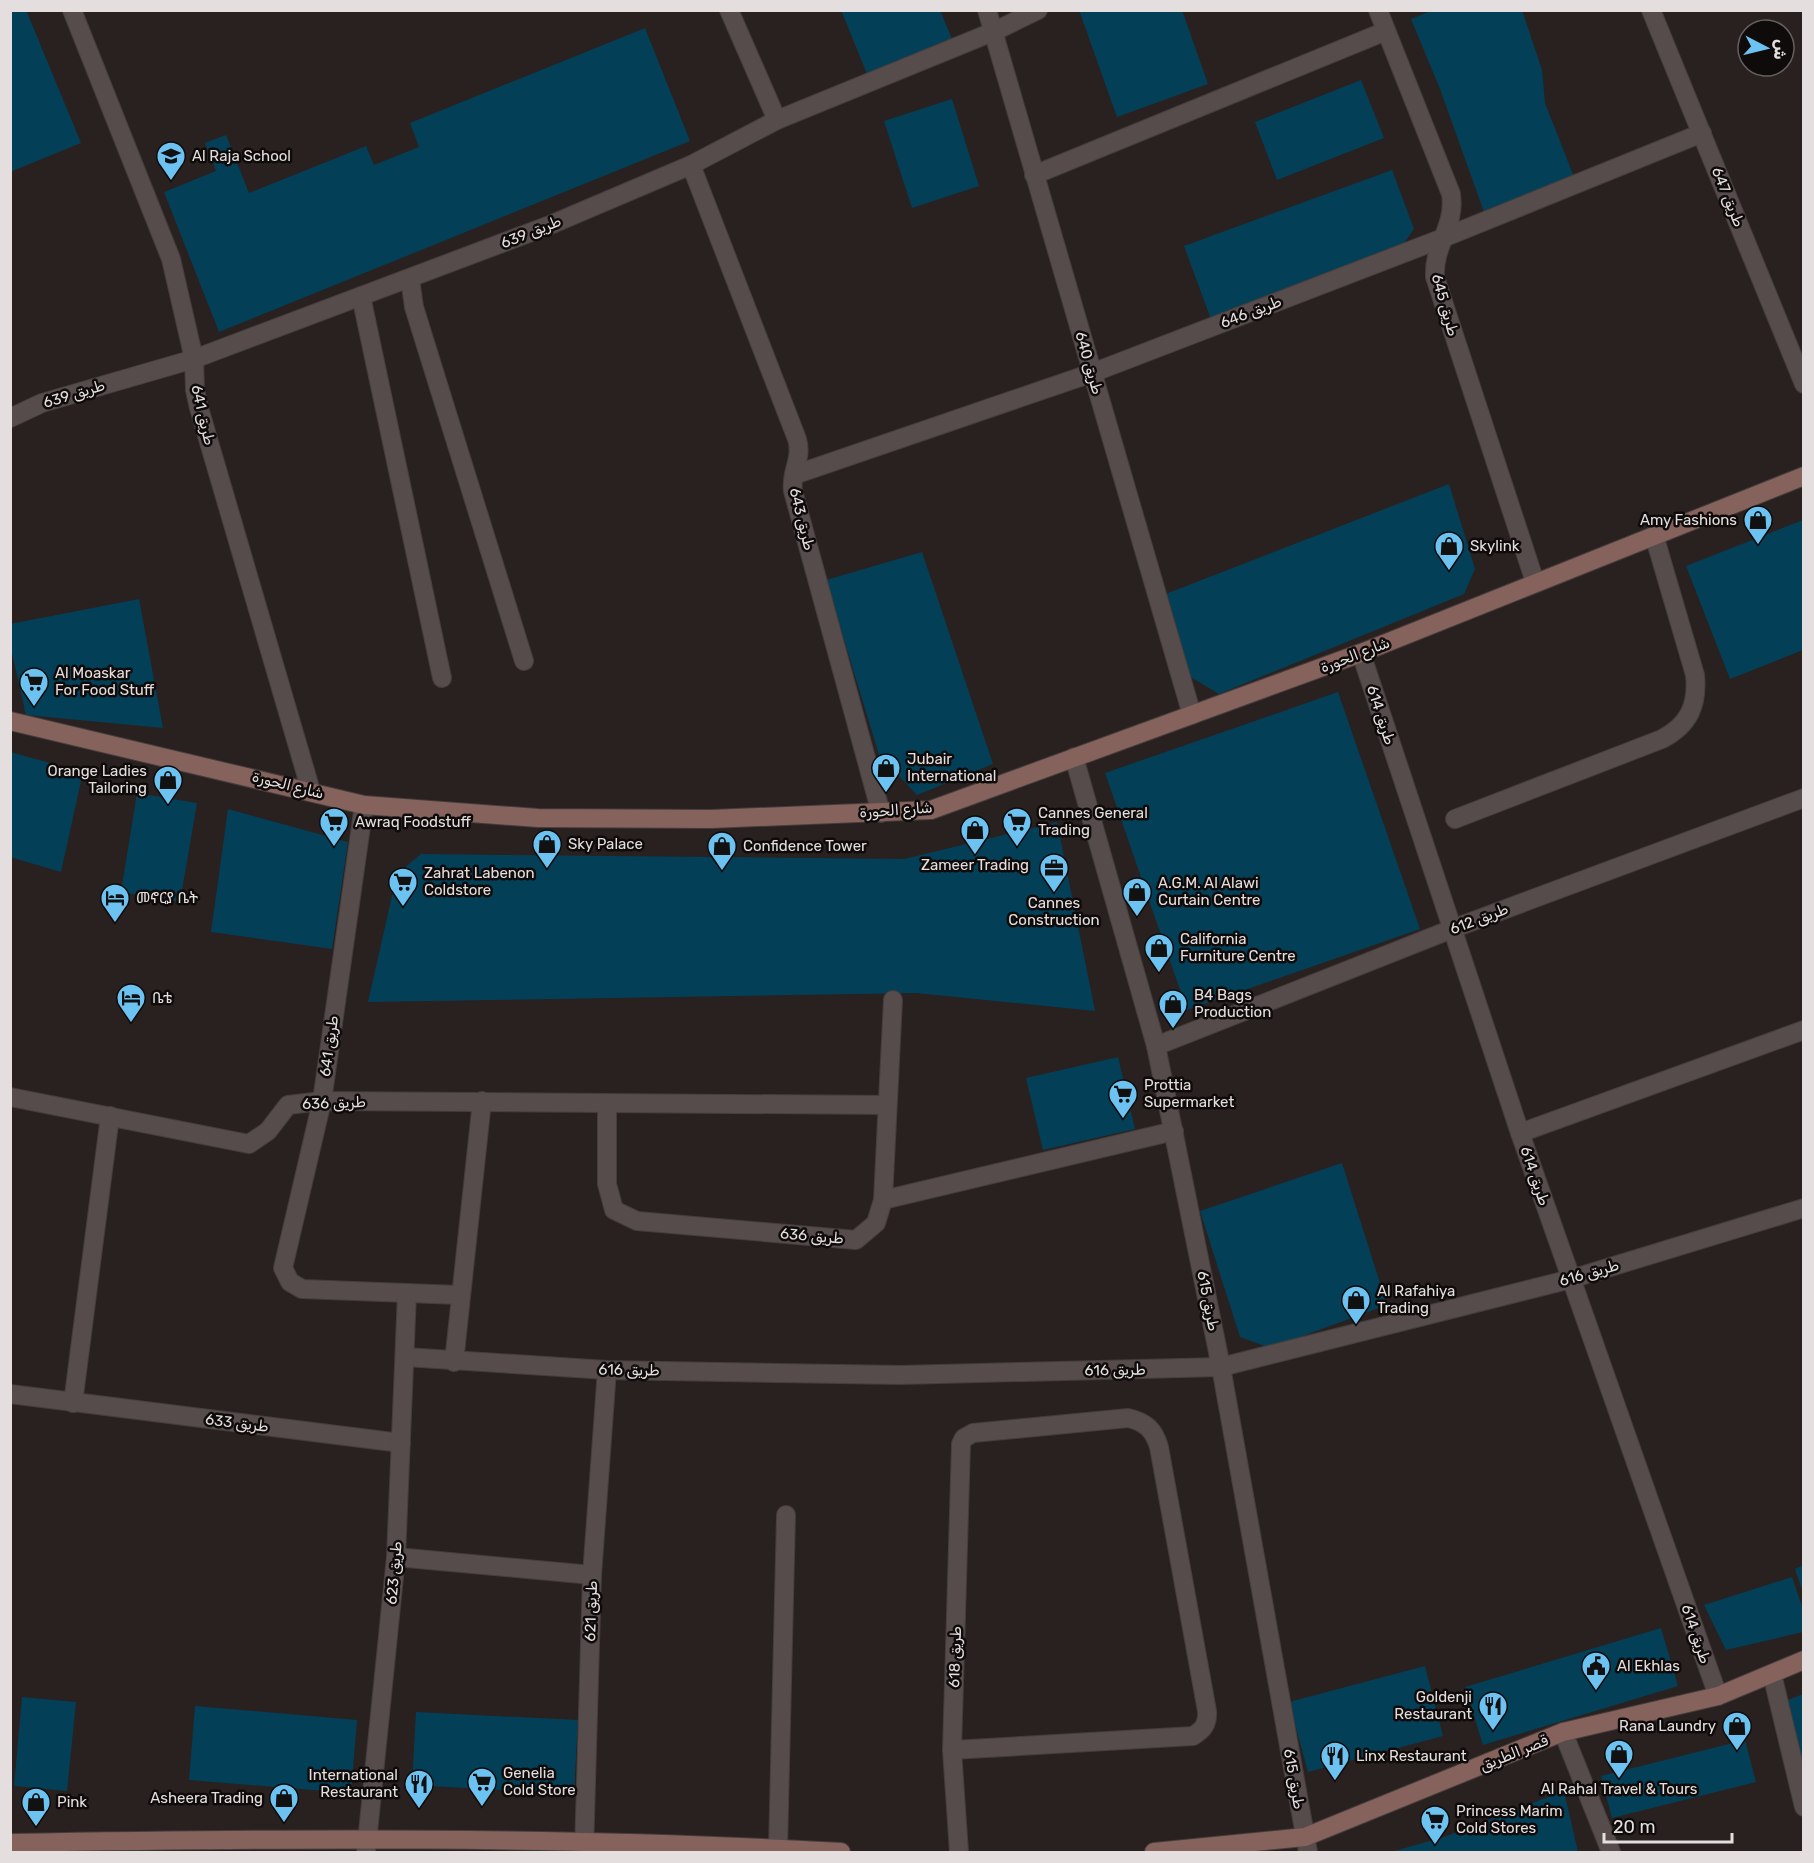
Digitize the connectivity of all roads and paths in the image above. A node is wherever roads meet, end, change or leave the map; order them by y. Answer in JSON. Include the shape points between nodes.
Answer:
{"nodes":[{"id":1,"x":72,"y":10,"type":"edge"},
{"id":2,"x":729,"y":10,"type":"edge"},
{"id":3,"x":987,"y":10,"type":"edge"},
{"id":4,"x":1038,"y":10,"type":"edge"},
{"id":5,"x":1378,"y":10,"type":"edge"},
{"id":6,"x":1651,"y":10,"type":"edge"},
{"id":7,"x":995,"y":31,"type":"junction"},
{"id":8,"x":1386,"y":32,"type":"junction"},
{"id":9,"x":777,"y":120,"type":"junction"},
{"id":10,"x":1702,"y":133,"type":"junction"},
{"id":11,"x":692,"y":165,"type":"junction"},
{"id":12,"x":1034,"y":175,"type":"junction"},
{"id":13,"x":1443,"y":238,"type":"junction"},
{"id":14,"x":410,"y":279,"type":"junction"},
{"id":15,"x":361,"y":296,"type":"junction"},
{"id":16,"x":195,"y":359,"type":"junction"},
{"id":17,"x":1092,"y":374,"type":"junction"},
{"id":18,"x":1803,"y":384,"type":"edge"},
{"id":19,"x":10,"y":418,"type":"edge"},
{"id":20,"x":794,"y":475,"type":"junction"},
{"id":21,"x":1803,"y":476,"type":"edge"},
{"id":22,"x":1654,"y":535,"type":"junction"},
{"id":23,"x":1535,"y":582,"type":"junction"},
{"id":24,"x":1361,"y":653,"type":"junction"},
{"id":25,"x":524,"y":661,"type":"dead end"},
{"id":26,"x":442,"y":678,"type":"dead end"},
{"id":27,"x":1192,"y":715,"type":"junction"},
{"id":28,"x":10,"y":721,"type":"edge"},
{"id":29,"x":1074,"y":757,"type":"junction"},
{"id":30,"x":311,"y":790,"type":"junction"},
{"id":31,"x":1803,"y":798,"type":"edge"},
{"id":32,"x":364,"y":805,"type":"junction"},
{"id":33,"x":881,"y":813,"type":"junction"},
{"id":34,"x":1455,"y":819,"type":"dead end"},
{"id":35,"x":1452,"y":929,"type":"junction"},
{"id":36,"x":893,"y":1000,"type":"dead end"},
{"id":37,"x":1803,"y":1030,"type":"edge"},
{"id":38,"x":1156,"y":1046,"type":"junction"},
{"id":39,"x":10,"y":1097,"type":"edge"},
{"id":40,"x":321,"y":1101,"type":"junction"},
{"id":41,"x":482,"y":1101,"type":"junction"},
{"id":42,"x":607,"y":1103,"type":"junction"},
{"id":43,"x":887,"y":1105,"type":"junction"},
{"id":44,"x":110,"y":1116,"type":"junction"},
{"id":45,"x":1174,"y":1131,"type":"junction"},
{"id":46,"x":1520,"y":1133,"type":"junction"},
{"id":47,"x":883,"y":1200,"type":"junction"},
{"id":48,"x":1803,"y":1208,"type":"edge"},
{"id":49,"x":1571,"y":1279,"type":"junction"},
{"id":50,"x":407,"y":1293,"type":"junction"},
{"id":51,"x":459,"y":1295,"type":"junction"},
{"id":52,"x":405,"y":1357,"type":"junction"},
{"id":53,"x":454,"y":1362,"type":"junction"},
{"id":54,"x":1221,"y":1367,"type":"junction"},
{"id":55,"x":606,"y":1370,"type":"junction"},
{"id":56,"x":10,"y":1394,"type":"edge"},
{"id":57,"x":73,"y":1403,"type":"junction"},
{"id":58,"x":401,"y":1443,"type":"junction"},
{"id":59,"x":786,"y":1515,"type":"dead end"},
{"id":60,"x":396,"y":1557,"type":"junction"},
{"id":61,"x":592,"y":1575,"type":"junction"},
{"id":62,"x":1803,"y":1660,"type":"edge"},
{"id":63,"x":1772,"y":1674,"type":"junction"},
{"id":64,"x":1718,"y":1696,"type":"junction"},
{"id":65,"x":1563,"y":1732,"type":"junction"},
{"id":66,"x":952,"y":1750,"type":"junction"},
{"id":67,"x":1803,"y":1807,"type":"edge"},
{"id":68,"x":10,"y":1843,"type":"edge"},
{"id":69,"x":1306,"y":1845,"type":"edge"},
{"id":70,"x":366,"y":1846,"type":"edge"},
{"id":71,"x":585,"y":1847,"type":"edge"},
{"id":72,"x":778,"y":1849,"type":"junction"},
{"id":73,"x":841,"y":1852,"type":"edge"},
{"id":74,"x":959,"y":1852,"type":"edge"},
{"id":75,"x":1154,"y":1852,"type":"edge"},
{"id":76,"x":1611,"y":1852,"type":"edge"}],
"edges":[{"from":1,"to":16,"type":"street","name":"طريق 641","via":[[171,259]]},
{"from":2,"to":9,"type":"street"},
{"from":3,"to":7,"type":"street","name":"طريق 640"},
{"from":4,"to":7,"type":"street","name":"طريق 639"},
{"from":5,"to":8,"type":"street","name":"طريق 645"},
{"from":6,"to":10,"type":"street","name":"طريق 647"},
{"from":7,"to":9,"type":"street","name":"طريق 639"},
{"from":7,"to":12,"type":"street","name":"طريق 640"},
{"from":8,"to":12,"type":"street"},
{"from":8,"to":13,"type":"street","name":"طريق 645","via":[[1451,194],[1453,208]]},
{"from":9,"to":11,"type":"street","name":"طريق 639"},
{"from":10,"to":13,"type":"street","name":"طريق 646"},
{"from":10,"to":18,"type":"street","name":"طريق 647"},
{"from":11,"to":14,"type":"street","name":"طريق 639"},
{"from":11,"to":20,"type":"street","name":"طريق 643","via":[[797,440],[800,458]]},
{"from":12,"to":17,"type":"street","name":"طريق 640"},
{"from":13,"to":17,"type":"street","name":"طريق 646"},
{"from":13,"to":23,"type":"street","name":"طريق 645","via":[[1434,265],[1435,277]]},
{"from":14,"to":15,"type":"street","name":"طريق 639"},
{"from":14,"to":25,"type":"street","via":[[414,308]]},
{"from":15,"to":16,"type":"street","name":"طريق 639"},
{"from":15,"to":26,"type":"street"},
{"from":16,"to":19,"type":"street","name":"طريق 639","via":[[42,403]]},
{"from":16,"to":30,"type":"street","name":"طريق 641","via":[[195,390],[205,429]]},
{"from":17,"to":20,"type":"street","name":"طريق 646"},
{"from":17,"to":27,"type":"street","name":"طريق 640"},
{"from":20,"to":33,"type":"street","name":"طريق 643","via":[[793,491]]},
{"from":21,"to":22,"type":"street","name":"شارع الحورة"},
{"from":22,"to":23,"type":"street","name":"شارع الحورة"},
{"from":22,"to":34,"type":"street","via":[[1695,675],[1694,707],[1687,721],[1662,739]]},
{"from":23,"to":24,"type":"street","name":"شارع الحورة"},
{"from":24,"to":27,"type":"street","name":"شارع الحورة"},
{"from":24,"to":35,"type":"street","name":"طريق 614"},
{"from":27,"to":29,"type":"street","name":"شارع الحورة"},
{"from":28,"to":30,"type":"street","name":"شارع الحورة"},
{"from":29,"to":33,"type":"street","name":"شارع الحورة","via":[[931,810]]},
{"from":29,"to":38,"type":"street","name":"طريق 615"},
{"from":30,"to":32,"type":"street","name":"شارع الحورة"},
{"from":31,"to":35,"type":"street","name":"طريق 612"},
{"from":32,"to":33,"type":"street","name":"شارع الحورة","via":[[537,818],[711,819]]},
{"from":32,"to":40,"type":"street","name":"طريق 641"},
{"from":35,"to":38,"type":"street","name":"طريق 612"},
{"from":35,"to":46,"type":"street","name":"طريق 614"},
{"from":36,"to":43,"type":"street","name":"طريق 636"},
{"from":37,"to":46,"type":"street"},
{"from":38,"to":45,"type":"street","name":"طريق 615"},
{"from":39,"to":44,"type":"street","name":"طريق 636"},
{"from":40,"to":41,"type":"street","name":"طريق 636"},
{"from":40,"to":44,"type":"street","name":"طريق 636","via":[[288,1105],[268,1131],[249,1144]]},
{"from":40,"to":50,"type":"street","name":"طريق 641","via":[[283,1268],[290,1282],[302,1289]]},
{"from":41,"to":42,"type":"street","name":"طريق 636"},
{"from":41,"to":51,"type":"street"},
{"from":42,"to":43,"type":"street","name":"طريق 636"},
{"from":42,"to":47,"type":"street","name":"طريق 636","via":[[607,1184],[614,1210],[637,1221],[856,1240],[876,1223]]},
{"from":43,"to":47,"type":"street","name":"طريق 636"},
{"from":44,"to":57,"type":"street"},
{"from":45,"to":47,"type":"street"},
{"from":45,"to":54,"type":"street","name":"طريق 615"},
{"from":46,"to":49,"type":"street","name":"طريق 614"},
{"from":48,"to":49,"type":"street","name":"طريق 616"},
{"from":49,"to":54,"type":"street","name":"طريق 616"},
{"from":49,"to":64,"type":"street","name":"طريق 614"},
{"from":50,"to":51,"type":"street"},
{"from":50,"to":52,"type":"street","name":"طريق 623"},
{"from":51,"to":53,"type":"street"},
{"from":52,"to":53,"type":"street","name":"طريق 616"},
{"from":52,"to":58,"type":"street","name":"طريق 623"},
{"from":53,"to":55,"type":"street","name":"طريق 616"},
{"from":54,"to":55,"type":"street","name":"طريق 616","via":[[901,1375]]},
{"from":54,"to":69,"type":"street","name":"طريق 615"},
{"from":55,"to":61,"type":"street","name":"طريق 621"},
{"from":56,"to":57,"type":"street","name":"طريق 633"},
{"from":57,"to":58,"type":"street","name":"طريق 633"},
{"from":58,"to":60,"type":"street","name":"طريق 623"},
{"from":59,"to":72,"type":"street"},
{"from":60,"to":61,"type":"street"},
{"from":60,"to":70,"type":"street","name":"طريق 623"},
{"from":61,"to":71,"type":"street","name":"طريق 621"},
{"from":62,"to":63,"type":"street","name":"قصر الطريق"},
{"from":63,"to":64,"type":"street","name":"قصر الطريق"},
{"from":63,"to":67,"type":"street"},
{"from":64,"to":65,"type":"street","name":"قصر الطريق"},
{"from":65,"to":69,"type":"street","name":"قصر الطريق"},
{"from":65,"to":76,"type":"street"},
{"from":66,"to":66,"type":"street","name":"طريق 618","via":[[961,1444],[973,1433],[1139,1420],[1156,1436],[1159,1447],[1208,1718],[1202,1731],[1192,1736]]},
{"from":66,"to":74,"type":"street","name":"طريق 618"},
{"from":68,"to":70,"type":"street"},
{"from":69,"to":75,"type":"street","name":"قصر الطريق"},
{"from":70,"to":71,"type":"street"},
{"from":71,"to":72,"type":"street"},
{"from":72,"to":73,"type":"street"}]}
